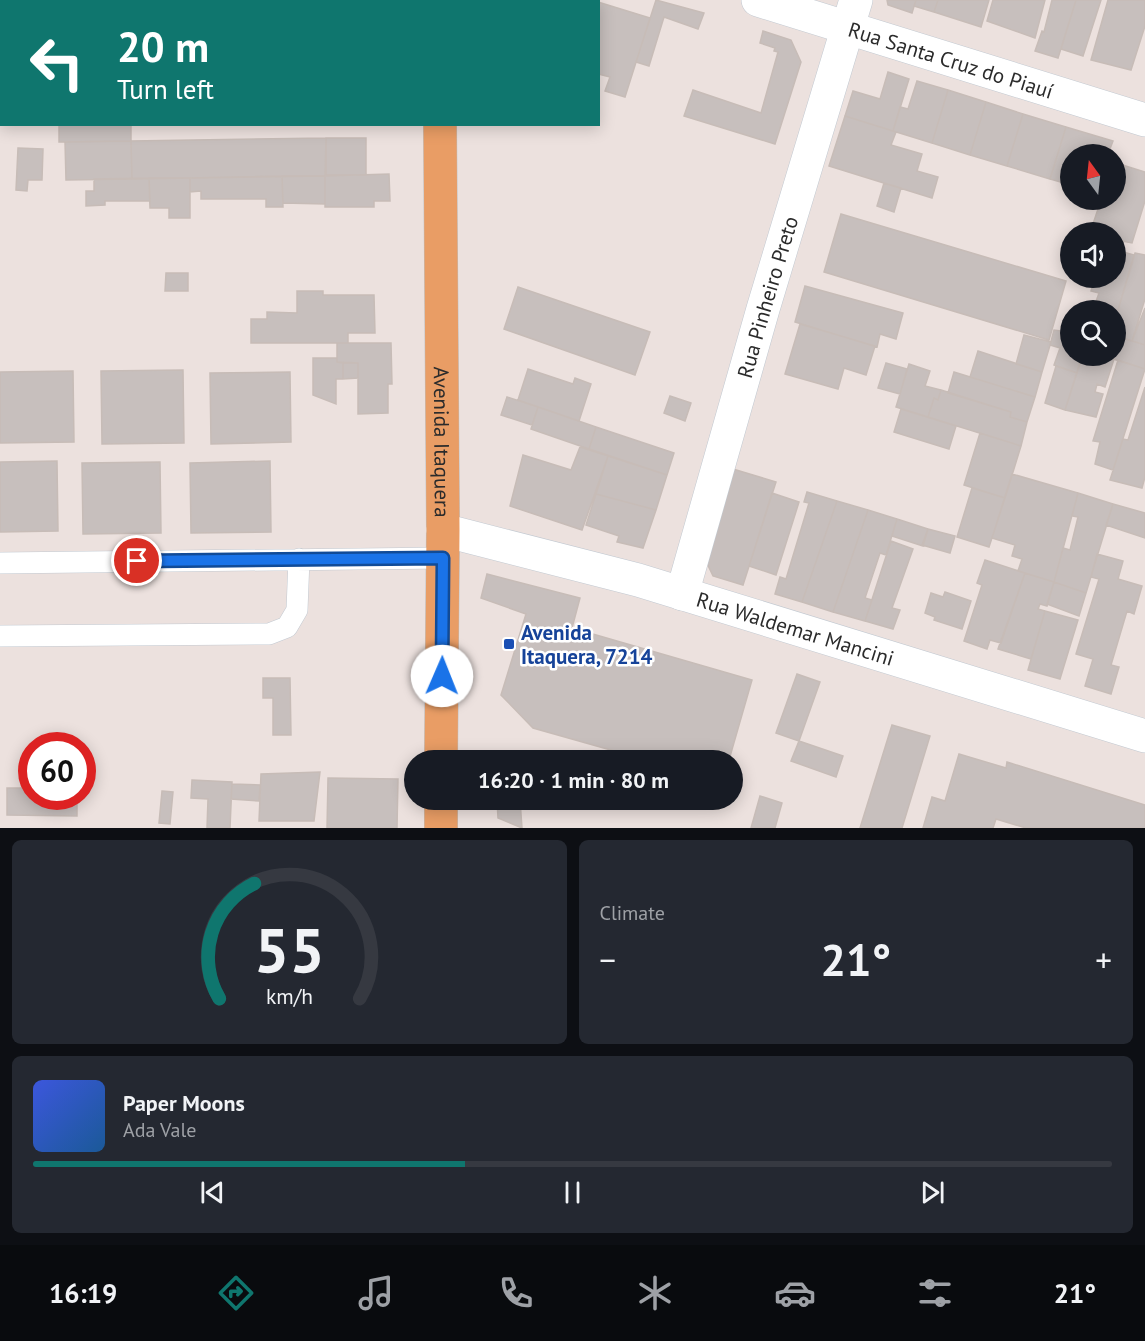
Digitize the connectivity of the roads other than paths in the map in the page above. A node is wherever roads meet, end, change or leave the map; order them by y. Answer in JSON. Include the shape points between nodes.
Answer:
{"nodes":[{"id":1,"x":759,"y":0,"type":"edge"},
{"id":2,"x":853,"y":14,"type":"edge"},
{"id":3,"x":1145,"y":120,"type":"edge"},
{"id":4,"x":440,"y":126,"type":"edge"},
{"id":5,"x":443,"y":544,"type":"junction"},
{"id":6,"x":299,"y":559,"type":"junction"},
{"id":7,"x":0,"y":563,"type":"edge"},
{"id":8,"x":682,"y":594,"type":"junction"},
{"id":9,"x":0,"y":636,"type":"edge"},
{"id":10,"x":1145,"y":736,"type":"edge"},
{"id":11,"x":441,"y":750,"type":"edge"},
{"id":12,"x":441,"y":810,"type":"edge"},
{"id":13,"x":441,"y":828,"type":"edge"}],
"edges":[{"from":1,"to":2,"type":"street","name":"Rua Santa Cruz do Piauí"},
{"from":2,"to":3,"type":"street","name":"Rua Santa Cruz do Piauí"},
{"from":2,"to":8,"type":"street","name":"Rua Pinheiro Preto"},
{"from":4,"to":5,"type":"main road","name":"Avenida Itaquera"},
{"from":5,"to":6,"type":"lane"},
{"from":5,"to":8,"type":"street","name":"Rua Waldemar Mancini"},
{"from":5,"to":11,"type":"main road","name":"Avenida Itaquera"},
{"from":6,"to":7,"type":"lane"},
{"from":6,"to":9,"type":"lane","via":[[297,610],[287,627],[269,634]]},
{"from":8,"to":10,"type":"street","name":"Rua Waldemar Mancini"},
{"from":12,"to":13,"type":"main road"}]}
